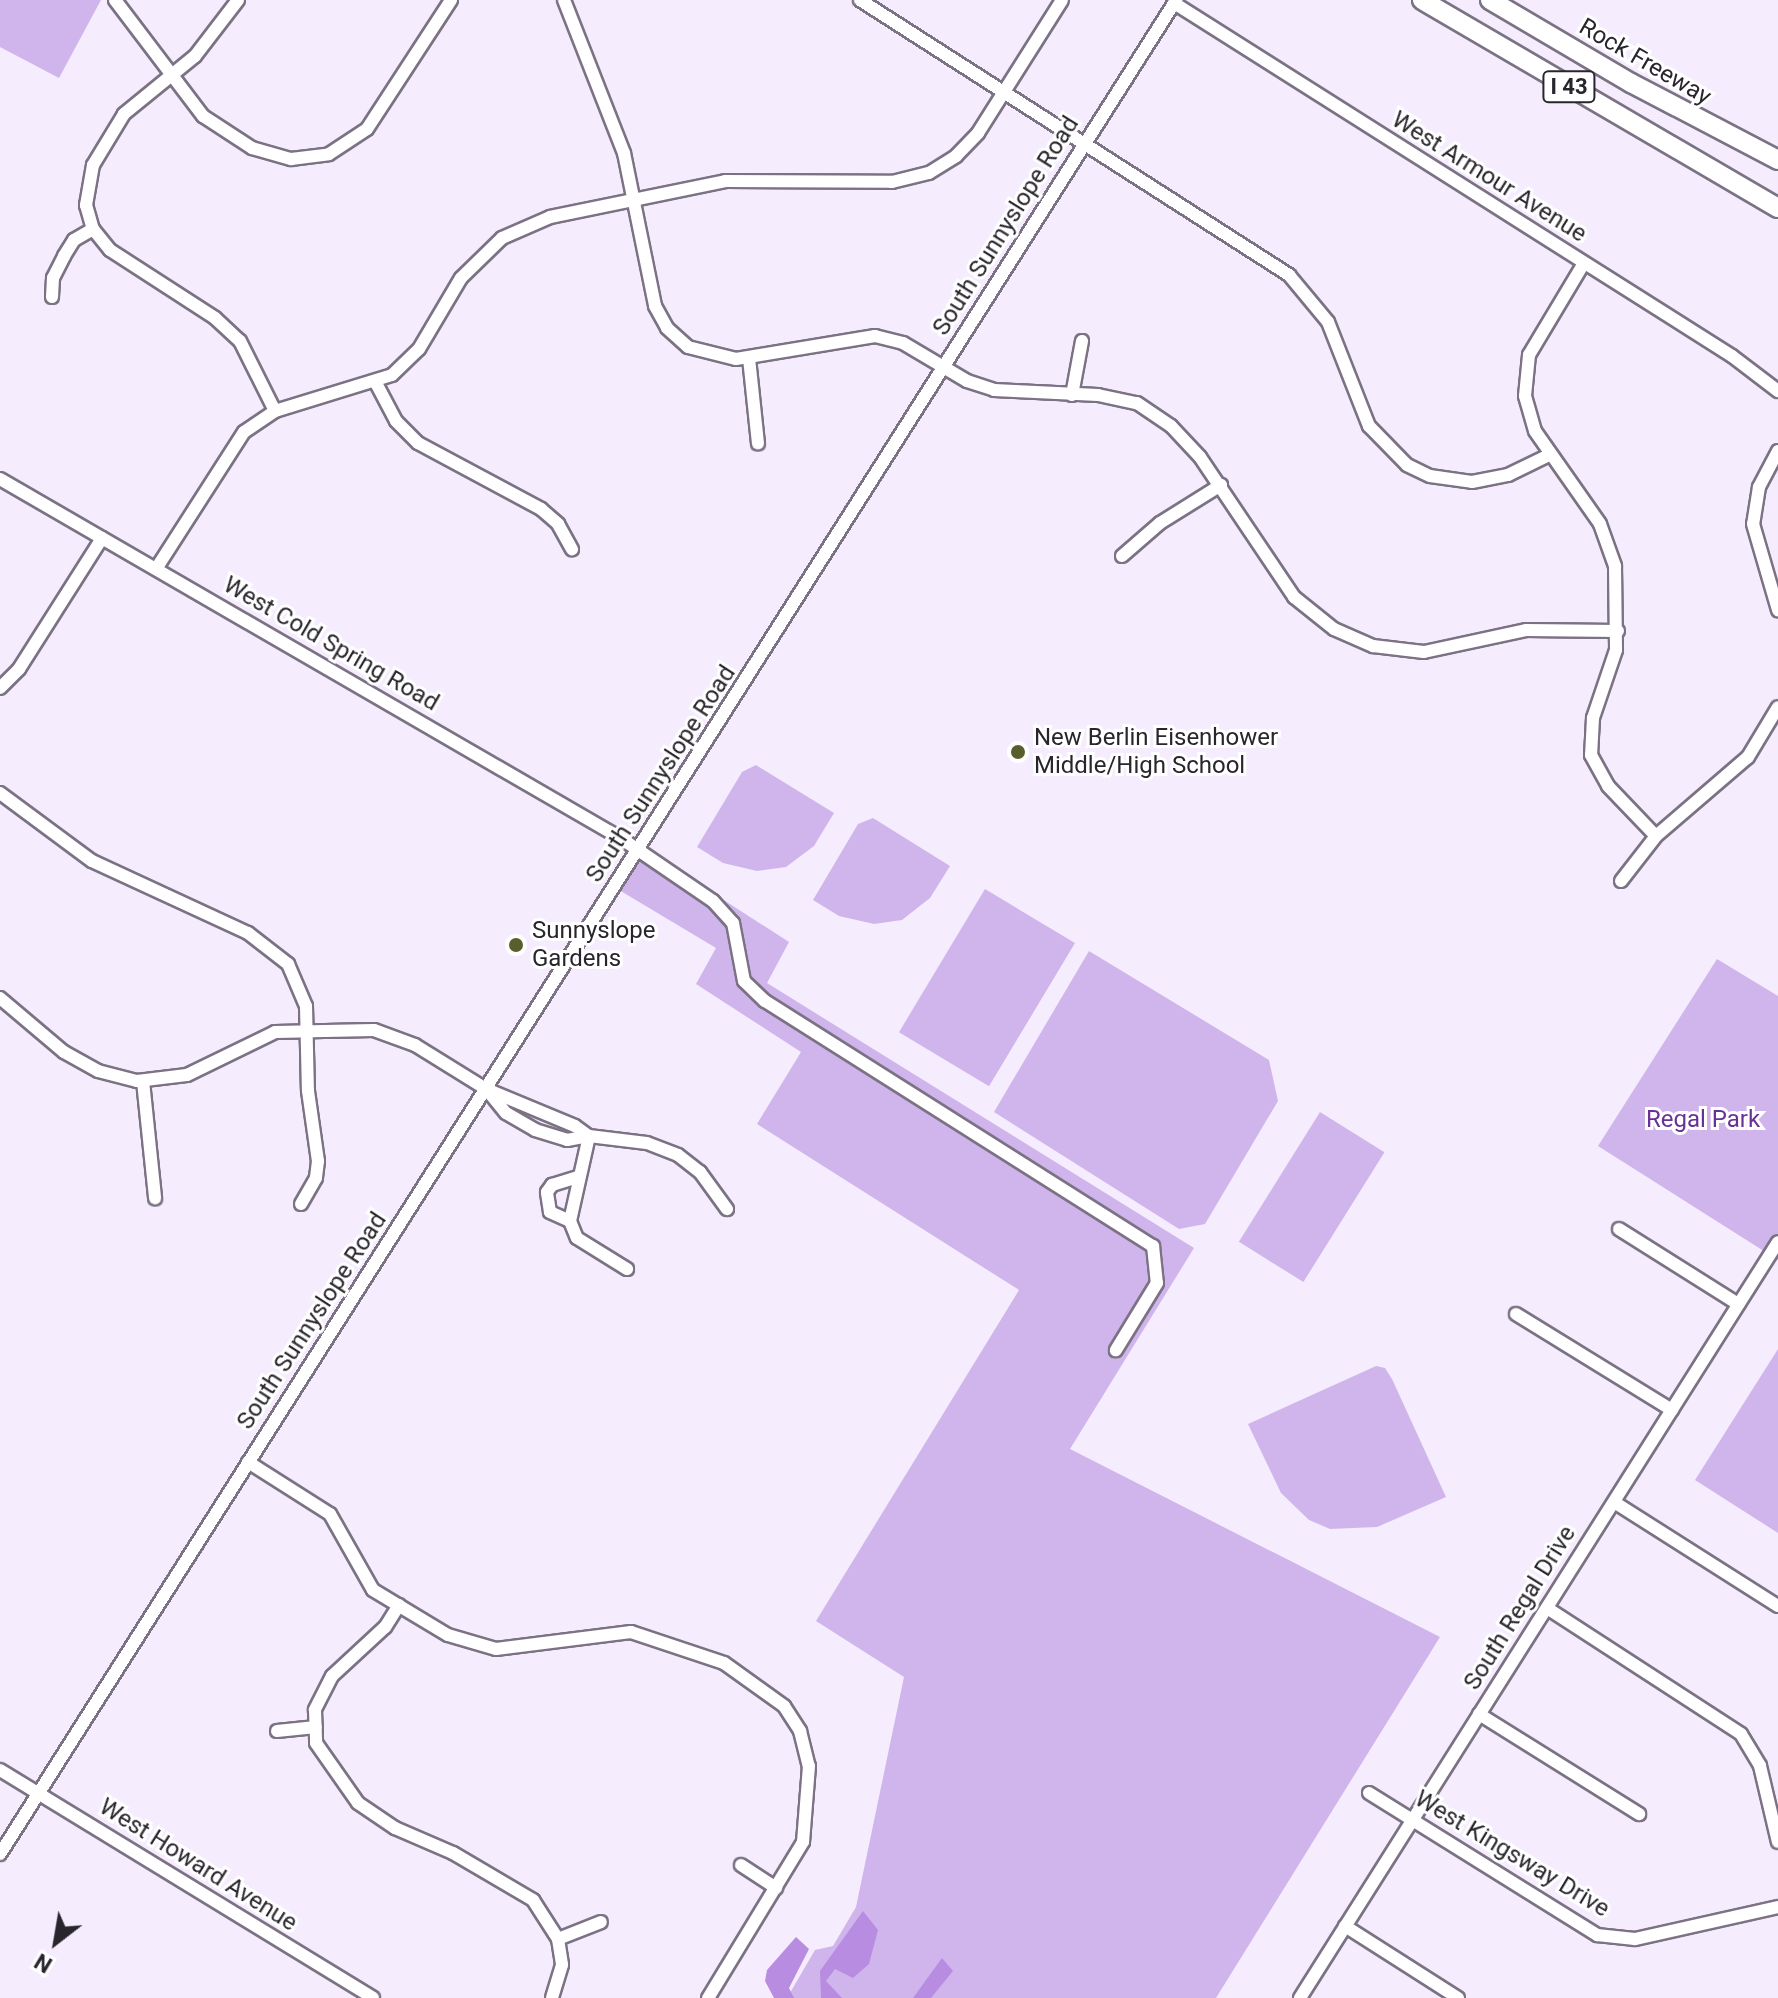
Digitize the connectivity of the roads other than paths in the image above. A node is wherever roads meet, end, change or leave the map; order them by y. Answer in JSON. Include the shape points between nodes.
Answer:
{"nodes":[{"id":1,"x":115,"y":0,"type":"edge"},
{"id":2,"x":238,"y":0,"type":"edge"},
{"id":3,"x":451,"y":0,"type":"edge"},
{"id":4,"x":564,"y":0,"type":"edge"},
{"id":5,"x":860,"y":0,"type":"edge"},
{"id":6,"x":1062,"y":0,"type":"edge"},
{"id":7,"x":1422,"y":0,"type":"edge"},
{"id":8,"x":1490,"y":0,"type":"edge"},
{"id":9,"x":1175,"y":1,"type":"edge"},
{"id":10,"x":170,"y":74,"type":"junction"},
{"id":11,"x":1005,"y":89,"type":"junction"},
{"id":12,"x":1087,"y":141,"type":"junction"},
{"id":13,"x":1778,"y":160,"type":"edge"},
{"id":14,"x":636,"y":199,"type":"junction"},
{"id":15,"x":1778,"y":208,"type":"edge"},
{"id":16,"x":93,"y":229,"type":"junction"},
{"id":17,"x":1584,"y":263,"type":"junction"},
{"id":18,"x":52,"y":297,"type":"dead end"},
{"id":19,"x":1082,"y":341,"type":"dead end"},
{"id":20,"x":749,"y":358,"type":"junction"},
{"id":21,"x":943,"y":367,"type":"junction"},
{"id":22,"x":376,"y":383,"type":"junction"},
{"id":23,"x":1778,"y":391,"type":"edge"},
{"id":24,"x":1072,"y":395,"type":"junction"},
{"id":25,"x":275,"y":411,"type":"junction"},
{"id":26,"x":758,"y":444,"type":"dead end"},
{"id":27,"x":1778,"y":451,"type":"edge"},
{"id":28,"x":1549,"y":455,"type":"junction"},
{"id":29,"x":0,"y":479,"type":"edge"},
{"id":30,"x":1221,"y":485,"type":"junction"},
{"id":31,"x":102,"y":538,"type":"junction"},
{"id":32,"x":572,"y":549,"type":"dead end"},
{"id":33,"x":1122,"y":556,"type":"dead end"},
{"id":34,"x":156,"y":569,"type":"junction"},
{"id":35,"x":1778,"y":610,"type":"edge"},
{"id":36,"x":1618,"y":631,"type":"junction"},
{"id":37,"x":0,"y":688,"type":"edge"},
{"id":38,"x":1778,"y":707,"type":"edge"},
{"id":39,"x":0,"y":793,"type":"edge"},
{"id":40,"x":1656,"y":836,"type":"junction"},
{"id":41,"x":636,"y":853,"type":"junction"},
{"id":42,"x":1621,"y":881,"type":"dead end"},
{"id":43,"x":0,"y":998,"type":"edge"},
{"id":44,"x":308,"y":1030,"type":"junction"},
{"id":45,"x":143,"y":1081,"type":"junction"},
{"id":46,"x":486,"y":1089,"type":"junction"},
{"id":47,"x":589,"y":1136,"type":"junction"},
{"id":48,"x":578,"y":1177,"type":"junction"},
{"id":49,"x":155,"y":1198,"type":"dead end"},
{"id":50,"x":301,"y":1204,"type":"dead end"},
{"id":51,"x":727,"y":1209,"type":"dead end"},
{"id":52,"x":570,"y":1221,"type":"junction"},
{"id":53,"x":1619,"y":1229,"type":"dead end"},
{"id":54,"x":1778,"y":1242,"type":"edge"},
{"id":55,"x":627,"y":1269,"type":"dead end"},
{"id":56,"x":1738,"y":1304,"type":"junction"},
{"id":57,"x":1516,"y":1314,"type":"dead end"},
{"id":58,"x":1116,"y":1350,"type":"dead end"},
{"id":59,"x":1672,"y":1410,"type":"junction"},
{"id":60,"x":248,"y":1462,"type":"junction"},
{"id":61,"x":1614,"y":1502,"type":"junction"},
{"id":62,"x":399,"y":1605,"type":"junction"},
{"id":63,"x":1778,"y":1606,"type":"edge"},
{"id":64,"x":1547,"y":1608,"type":"junction"},
{"id":65,"x":1479,"y":1714,"type":"junction"},
{"id":66,"x":316,"y":1727,"type":"junction"},
{"id":67,"x":277,"y":1731,"type":"dead end"},
{"id":68,"x":0,"y":1770,"type":"edge"},
{"id":69,"x":38,"y":1792,"type":"junction"},
{"id":70,"x":1369,"y":1793,"type":"dead end"},
{"id":71,"x":1773,"y":1793,"type":"edge"},
{"id":72,"x":1639,"y":1814,"type":"dead end"},
{"id":73,"x":1412,"y":1820,"type":"junction"},
{"id":74,"x":1778,"y":1842,"type":"edge"},
{"id":75,"x":0,"y":1854,"type":"edge"},
{"id":76,"x":741,"y":1865,"type":"dead end"},
{"id":77,"x":776,"y":1888,"type":"junction"},
{"id":78,"x":1778,"y":1907,"type":"edge"},
{"id":79,"x":601,"y":1922,"type":"dead end"},
{"id":80,"x":1345,"y":1926,"type":"junction"},
{"id":81,"x":558,"y":1939,"type":"junction"},
{"id":82,"x":373,"y":1998,"type":"edge"},
{"id":83,"x":552,"y":1998,"type":"edge"},
{"id":84,"x":708,"y":1998,"type":"edge"},
{"id":85,"x":1300,"y":1998,"type":"edge"},
{"id":86,"x":1458,"y":1998,"type":"edge"}],
"edges":[{"from":1,"to":10,"type":"street"},
{"from":2,"to":10,"type":"street","via":[[213,38]]},
{"from":3,"to":10,"type":"street","via":[[375,119],[355,140],[329,154],[291,159],[252,148],[203,116]]},
{"from":4,"to":14,"type":"street","via":[[618,136]]},
{"from":5,"to":11,"type":"street"},
{"from":6,"to":11,"type":"street"},
{"from":7,"to":15,"type":"highway","number":"I 43"},
{"from":8,"to":13,"type":"highway","name":"Rock Freeway","number":"I 43"},
{"from":9,"to":12,"type":"street","name":"South Sunnyslope Road"},
{"from":9,"to":17,"type":"street","name":"West Armour Avenue"},
{"from":10,"to":16,"type":"street","via":[[129,108],[93,165],[86,196]]},
{"from":11,"to":12,"type":"street"},
{"from":11,"to":14,"type":"street","via":[[962,151],[909,179],[758,178]]},
{"from":12,"to":21,"type":"street","name":"South Sunnyslope Road"},
{"from":12,"to":28,"type":"street","via":[[1268,257],[1304,289],[1328,322],[1369,426],[1407,465],[1430,476],[1472,482],[1508,475]]},
{"from":14,"to":20,"type":"street","via":[[651,293],[667,328],[704,355]]},
{"from":14,"to":22,"type":"street","via":[[550,217],[502,238],[461,278],[411,358]]},
{"from":16,"to":18,"type":"street","via":[[74,240],[64,256],[53,278]]},
{"from":16,"to":25,"type":"street","via":[[116,255],[233,333],[253,358]]},
{"from":17,"to":23,"type":"street","name":"West Armour Avenue"},
{"from":17,"to":28,"type":"street","via":[[1534,345],[1526,370],[1529,412]]},
{"from":19,"to":24,"type":"street"},
{"from":20,"to":21,"type":"street","via":[[875,336],[903,343]]},
{"from":20,"to":26,"type":"street"},
{"from":21,"to":24,"type":"street","via":[[1004,393]]},
{"from":21,"to":41,"type":"street","name":"South Sunnyslope Road"},
{"from":22,"to":25,"type":"street"},
{"from":22,"to":32,"type":"street","via":[[396,421],[418,443],[541,509],[558,524]]},
{"from":24,"to":30,"type":"street","via":[[1122,399],[1155,414],[1184,438]]},
{"from":25,"to":34,"type":"street","via":[[244,432]]},
{"from":27,"to":35,"type":"street","via":[[1759,487],[1753,524]]},
{"from":28,"to":36,"type":"street","via":[[1585,501],[1609,546],[1617,578]]},
{"from":29,"to":31,"type":"street","name":"West Cold Spring Road"},
{"from":30,"to":33,"type":"street","via":[[1160,523]]},
{"from":30,"to":36,"type":"street","via":[[1288,589],[1324,623],[1354,640],[1424,652],[1526,630]]},
{"from":31,"to":34,"type":"street","name":"West Cold Spring Road"},
{"from":31,"to":37,"type":"street","via":[[19,669]]},
{"from":34,"to":41,"type":"street","name":"West Cold Spring Road","via":[[622,839]]},
{"from":36,"to":40,"type":"street","via":[[1593,718],[1591,755],[1608,786]]},
{"from":38,"to":40,"type":"street","via":[[1748,757]]},
{"from":39,"to":44,"type":"street","via":[[92,861],[267,944],[300,983]]},
{"from":40,"to":42,"type":"street"},
{"from":41,"to":46,"type":"street","name":"South Sunnyslope Road"},
{"from":41,"to":58,"type":"street","name":"West Cold Spring Road","via":[[713,901],[733,923],[744,981],[765,1001],[1153,1246],[1157,1283]]},
{"from":43,"to":45,"type":"street","via":[[40,1035],[81,1062],[111,1076]]},
{"from":44,"to":45,"type":"street","via":[[275,1032],[187,1075]]},
{"from":44,"to":46,"type":"street","via":[[386,1033],[434,1055]]},
{"from":44,"to":50,"type":"street","via":[[308,1091],[318,1161],[314,1184]]},
{"from":45,"to":49,"type":"street"},
{"from":46,"to":47,"type":"street","via":[[506,1113],[535,1130],[567,1140]]},
{"from":46,"to":60,"type":"street","name":"South Sunnyslope Road"},
{"from":47,"to":48,"type":"street"},
{"from":47,"to":51,"type":"street","via":[[647,1143],[678,1155],[700,1172]]},
{"from":48,"to":52,"type":"street"},
{"from":48,"to":52,"type":"street","via":[[552,1185],[547,1192],[550,1212]]},
{"from":52,"to":55,"type":"street","via":[[577,1238]]},
{"from":53,"to":56,"type":"street"},
{"from":54,"to":56,"type":"street","name":"South Regal Drive"},
{"from":56,"to":59,"type":"street","name":"South Regal Drive"},
{"from":57,"to":59,"type":"street"},
{"from":59,"to":61,"type":"street","name":"South Regal Drive"},
{"from":60,"to":62,"type":"street","via":[[330,1514],[373,1590]]},
{"from":60,"to":69,"type":"street","name":"South Sunnyslope Road"},
{"from":61,"to":63,"type":"street"},
{"from":61,"to":64,"type":"street","name":"South Regal Drive"},
{"from":62,"to":66,"type":"street","via":[[385,1627],[332,1676],[315,1710]]},
{"from":62,"to":77,"type":"street","via":[[448,1635],[496,1649],[631,1632],[678,1644],[724,1663],[784,1706],[800,1731],[810,1800],[803,1842]]},
{"from":64,"to":65,"type":"street","name":"South Regal Drive"},
{"from":64,"to":71,"type":"street","via":[[1741,1734]]},
{"from":65,"to":72,"type":"street"},
{"from":65,"to":73,"type":"street","name":"South Regal Drive"},
{"from":66,"to":67,"type":"street"},
{"from":66,"to":81,"type":"street","via":[[316,1743],[358,1803],[533,1900]]},
{"from":68,"to":69,"type":"street","name":"West Howard Avenue"},
{"from":69,"to":75,"type":"street","name":"South Sunnyslope Road"},
{"from":69,"to":82,"type":"street","name":"West Howard Avenue"},
{"from":70,"to":73,"type":"street","name":"West Kingsway Drive"},
{"from":71,"to":74,"type":"street"},
{"from":73,"to":78,"type":"street","name":"West Kingsway Drive","via":[[1577,1925],[1612,1938],[1635,1939]]},
{"from":73,"to":80,"type":"street","name":"South Regal Drive"},
{"from":76,"to":77,"type":"street"},
{"from":77,"to":84,"type":"street"},
{"from":79,"to":81,"type":"street"},
{"from":80,"to":85,"type":"street","name":"South Regal Drive"},
{"from":80,"to":86,"type":"street"},
{"from":81,"to":83,"type":"street","via":[[562,1965]]}]}
